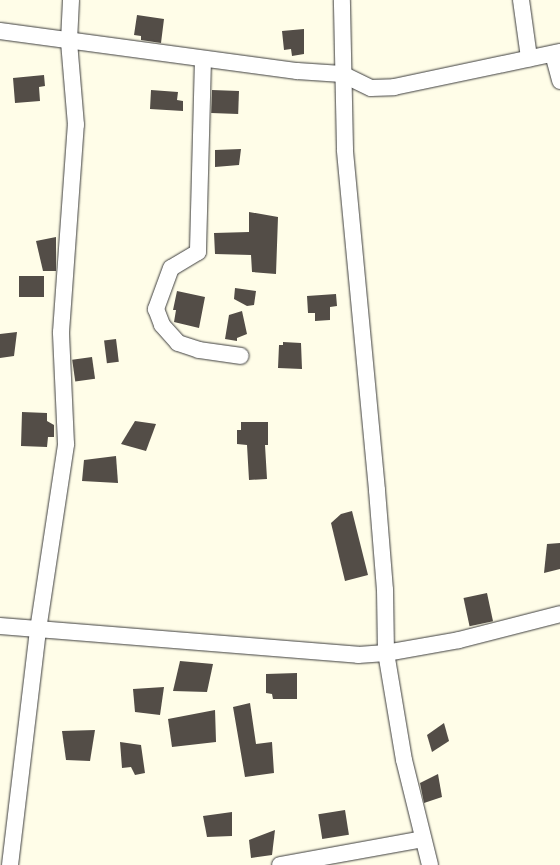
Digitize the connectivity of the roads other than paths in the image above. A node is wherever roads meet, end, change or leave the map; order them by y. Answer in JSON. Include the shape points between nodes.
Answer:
{"nodes":[{"id":1,"x":71,"y":0,"type":"edge"},
{"id":2,"x":342,"y":0,"type":"edge"},
{"id":3,"x":521,"y":0,"type":"edge"},
{"id":4,"x":0,"y":31,"type":"edge"},
{"id":5,"x":69,"y":41,"type":"junction"},
{"id":6,"x":557,"y":53,"type":"edge"},
{"id":7,"x":529,"y":58,"type":"junction"},
{"id":8,"x":203,"y":59,"type":"junction"},
{"id":9,"x":342,"y":74,"type":"junction"},
{"id":10,"x":560,"y":81,"type":"edge"},
{"id":11,"x":242,"y":356,"type":"dead end"},
{"id":12,"x":560,"y":614,"type":"edge"},
{"id":13,"x":0,"y":626,"type":"edge"},
{"id":14,"x":38,"y":630,"type":"junction"},
{"id":15,"x":386,"y":653,"type":"junction"},
{"id":16,"x":423,"y":839,"type":"junction"},
{"id":17,"x":10,"y":865,"type":"edge"},
{"id":18,"x":280,"y":865,"type":"edge"},
{"id":19,"x":430,"y":865,"type":"edge"}],
"edges":[{"from":1,"to":5,"type":"street"},
{"from":2,"to":9,"type":"street"},
{"from":3,"to":7,"type":"street"},
{"from":4,"to":5,"type":"street"},
{"from":5,"to":8,"type":"street"},
{"from":5,"to":14,"type":"street","via":[[76,125],[61,332],[66,444]]},
{"from":6,"to":7,"type":"street"},
{"from":6,"to":10,"type":"street"},
{"from":7,"to":9,"type":"street","via":[[394,87],[371,88]]},
{"from":8,"to":9,"type":"street"},
{"from":8,"to":11,"type":"street","via":[[198,252],[171,268],[156,309],[162,325],[178,342],[199,350]]},
{"from":9,"to":15,"type":"street","via":[[346,157],[385,590]]},
{"from":12,"to":15,"type":"street","via":[[459,640]]},
{"from":13,"to":14,"type":"street"},
{"from":14,"to":15,"type":"street","via":[[358,655]]},
{"from":14,"to":17,"type":"street"},
{"from":15,"to":16,"type":"street","via":[[404,760]]},
{"from":16,"to":18,"type":"street"},
{"from":16,"to":19,"type":"street"}]}
